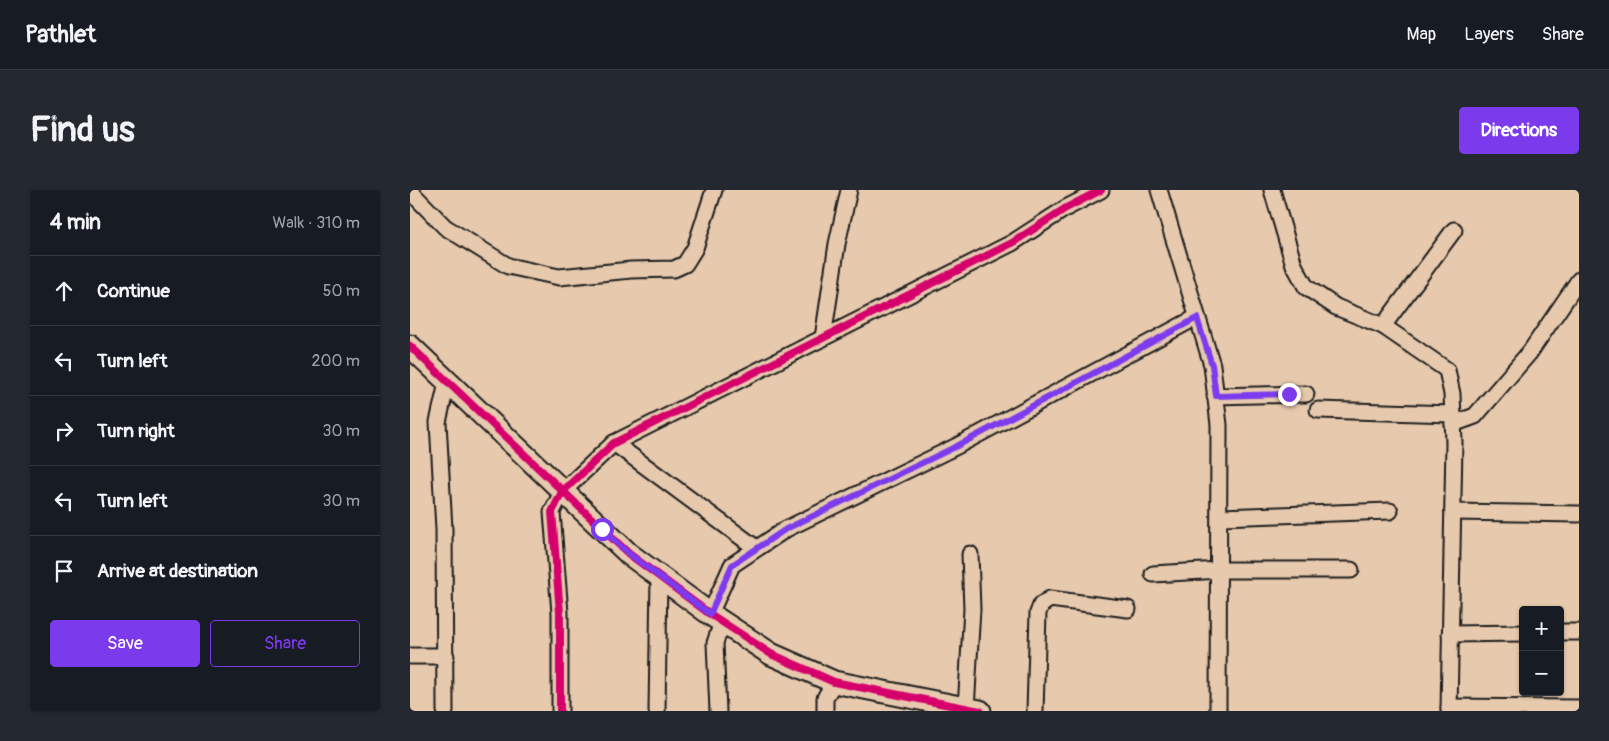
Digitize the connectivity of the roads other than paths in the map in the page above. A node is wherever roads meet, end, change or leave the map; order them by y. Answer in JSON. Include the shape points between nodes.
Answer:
{"nodes":[{"id":1,"x":714,"y":190,"type":"edge"},
{"id":2,"x":849,"y":190,"type":"edge"},
{"id":3,"x":1100,"y":190,"type":"edge"},
{"id":4,"x":1159,"y":190,"type":"edge"},
{"id":5,"x":1272,"y":190,"type":"edge"},
{"id":6,"x":410,"y":191,"type":"edge"},
{"id":7,"x":1454,"y":230,"type":"dead end"},
{"id":8,"x":1579,"y":280,"type":"edge"},
{"id":9,"x":1197,"y":318,"type":"junction"},
{"id":10,"x":1383,"y":326,"type":"junction"},
{"id":11,"x":823,"y":338,"type":"junction"},
{"id":12,"x":410,"y":346,"type":"edge"},
{"id":13,"x":447,"y":383,"type":"junction"},
{"id":14,"x":1306,"y":394,"type":"dead end"},
{"id":15,"x":1216,"y":396,"type":"junction"},
{"id":16,"x":1318,"y":410,"type":"dead end"},
{"id":17,"x":1453,"y":419,"type":"junction"},
{"id":18,"x":614,"y":442,"type":"junction"},
{"id":19,"x":562,"y":492,"type":"junction"},
{"id":20,"x":1390,"y":511,"type":"dead end"},
{"id":21,"x":1453,"y":512,"type":"junction"},
{"id":22,"x":1579,"y":514,"type":"edge"},
{"id":23,"x":1220,"y":517,"type":"junction"},
{"id":24,"x":756,"y":548,"type":"junction"},
{"id":25,"x":970,"y":554,"type":"dead end"},
{"id":26,"x":1220,"y":570,"type":"junction"},
{"id":27,"x":1351,"y":570,"type":"dead end"},
{"id":28,"x":1152,"y":574,"type":"dead end"},
{"id":29,"x":659,"y":577,"type":"junction"},
{"id":30,"x":1128,"y":609,"type":"dead end"},
{"id":31,"x":716,"y":618,"type":"junction"},
{"id":32,"x":1564,"y":632,"type":"edge"},
{"id":33,"x":1579,"y":632,"type":"edge"},
{"id":34,"x":1519,"y":633,"type":"edge"},
{"id":35,"x":1450,"y":634,"type":"junction"},
{"id":36,"x":410,"y":656,"type":"edge"},
{"id":37,"x":446,"y":656,"type":"junction"},
{"id":38,"x":834,"y":682,"type":"junction"},
{"id":39,"x":1579,"y":708,"type":"edge"},
{"id":40,"x":1449,"y":709,"type":"edge"},
{"id":41,"x":973,"y":710,"type":"edge"},
{"id":42,"x":445,"y":711,"type":"edge"},
{"id":43,"x":560,"y":711,"type":"edge"},
{"id":44,"x":658,"y":711,"type":"edge"},
{"id":45,"x":718,"y":711,"type":"edge"},
{"id":46,"x":825,"y":711,"type":"edge"},
{"id":47,"x":1034,"y":711,"type":"edge"},
{"id":48,"x":1218,"y":711,"type":"edge"}],
"edges":[{"from":1,"to":6,"type":"street","via":[[695,248],[685,264],[674,269],[559,277],[508,266],[445,227]]},
{"from":2,"to":11,"type":"street"},
{"from":3,"to":11,"type":"street","via":[[1012,243]]},
{"from":4,"to":9,"type":"street"},
{"from":5,"to":10,"type":"street","via":[[1294,265],[1306,287],[1336,307]]},
{"from":7,"to":10,"type":"street"},
{"from":8,"to":17,"type":"street","via":[[1530,352],[1475,416]]},
{"from":9,"to":15,"type":"street","via":[[1212,365]]},
{"from":9,"to":24,"type":"street","via":[[957,446],[786,529]]},
{"from":10,"to":17,"type":"street","via":[[1447,370]]},
{"from":11,"to":18,"type":"street"},
{"from":12,"to":13,"type":"street"},
{"from":13,"to":19,"type":"street"},
{"from":13,"to":37,"type":"street","via":[[438,422]]},
{"from":14,"to":15,"type":"street"},
{"from":15,"to":23,"type":"street"},
{"from":16,"to":17,"type":"street"},
{"from":17,"to":21,"type":"street"},
{"from":18,"to":19,"type":"street"},
{"from":18,"to":24,"type":"street"},
{"from":19,"to":29,"type":"street"},
{"from":19,"to":43,"type":"street","via":[[552,512],[560,613]]},
{"from":20,"to":23,"type":"street"},
{"from":21,"to":22,"type":"street"},
{"from":21,"to":35,"type":"street"},
{"from":23,"to":26,"type":"street"},
{"from":24,"to":31,"type":"street","via":[[732,565]]},
{"from":25,"to":41,"type":"street"},
{"from":26,"to":27,"type":"street"},
{"from":26,"to":28,"type":"street"},
{"from":26,"to":48,"type":"street"},
{"from":29,"to":31,"type":"street"},
{"from":29,"to":44,"type":"street"},
{"from":30,"to":47,"type":"street","via":[[1050,599],[1041,604]]},
{"from":31,"to":38,"type":"street","via":[[771,654]]},
{"from":31,"to":45,"type":"street"},
{"from":32,"to":33,"type":"street"},
{"from":34,"to":35,"type":"street"},
{"from":35,"to":40,"type":"street"},
{"from":36,"to":37,"type":"street"},
{"from":37,"to":42,"type":"street"},
{"from":38,"to":41,"type":"street"},
{"from":38,"to":46,"type":"street","via":[[825,698]]},
{"from":39,"to":40,"type":"street"}]}
